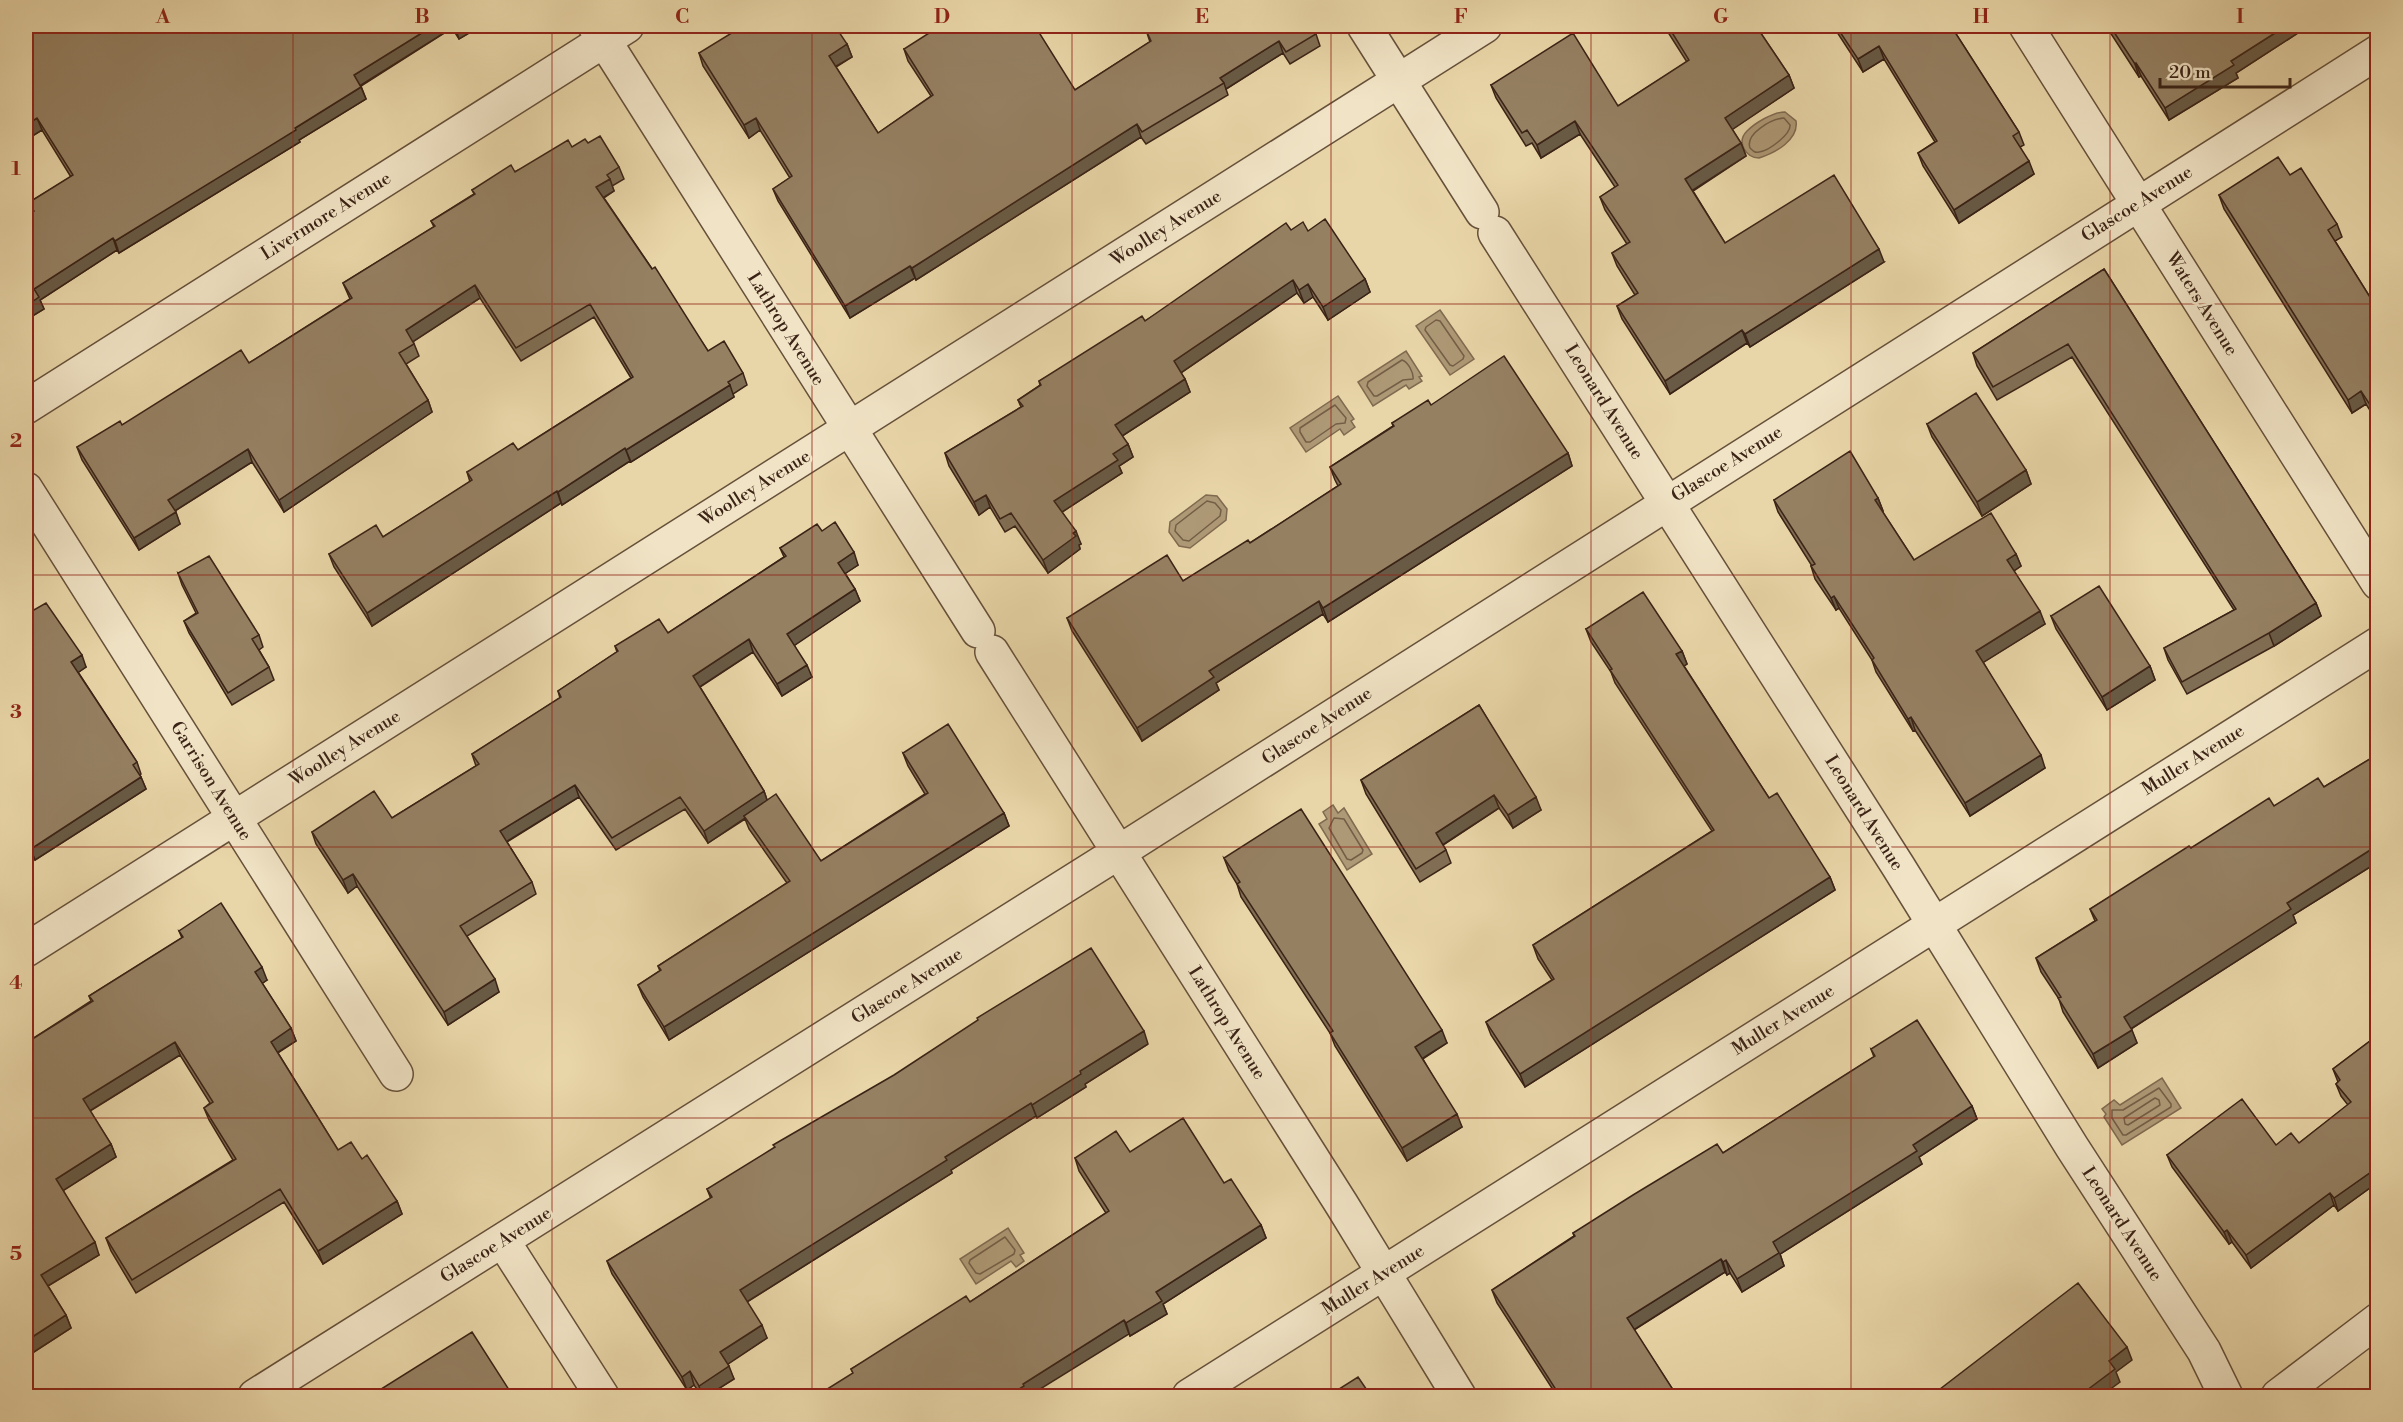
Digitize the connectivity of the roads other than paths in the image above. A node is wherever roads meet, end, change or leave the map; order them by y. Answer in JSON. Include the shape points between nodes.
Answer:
{"nodes":[{"id":1,"x":1364,"y":26,"type":"edge"},
{"id":2,"x":1485,"y":26,"type":"edge"},
{"id":3,"x":2026,"y":26,"type":"edge"},
{"id":4,"x":608,"y":30,"type":"edge"},
{"id":5,"x":2378,"y":52,"type":"edge"},
{"id":6,"x":1398,"y":80,"type":"junction"},
{"id":7,"x":2138,"y":203,"type":"junction"},
{"id":8,"x":26,"y":407,"type":"edge"},
{"id":9,"x":849,"y":429,"type":"junction"},
{"id":10,"x":26,"y":489,"type":"edge"},
{"id":11,"x":1667,"y":502,"type":"junction"},
{"id":12,"x":2378,"y":583,"type":"edge"},
{"id":13,"x":2378,"y":644,"type":"edge"},
{"id":14,"x":234,"y":818,"type":"junction"},
{"id":15,"x":1119,"y":852,"type":"junction"},
{"id":16,"x":1934,"y":923,"type":"junction"},
{"id":17,"x":26,"y":950,"type":"edge"},
{"id":18,"x":396,"y":1074,"type":"dead end"},
{"id":19,"x":503,"y":1241,"type":"junction"},
{"id":20,"x":1384,"y":1273,"type":"junction"},
{"id":21,"x":2378,"y":1320,"type":"edge"},
{"id":22,"x":255,"y":1396,"type":"edge"},
{"id":23,"x":602,"y":1396,"type":"edge"},
{"id":24,"x":1189,"y":1396,"type":"edge"},
{"id":25,"x":1459,"y":1396,"type":"edge"},
{"id":26,"x":2226,"y":1396,"type":"edge"},
{"id":27,"x":2278,"y":1396,"type":"edge"}],
"edges":[{"from":1,"to":6,"type":"street","name":"Leonard Avenue"},
{"from":2,"to":6,"type":"street","name":"Woolley Avenue"},
{"from":3,"to":7,"type":"street","name":"Waters Avenue"},
{"from":4,"to":8,"type":"street","name":"Livermore Avenue"},
{"from":4,"to":9,"type":"street","name":"Lathrop Avenue"},
{"from":5,"to":7,"type":"street","name":"Glascoe Avenue"},
{"from":6,"to":9,"type":"street","name":"Woolley Avenue"},
{"from":6,"to":11,"type":"street","name":"Leonard Avenue"},
{"from":7,"to":11,"type":"street","name":"Glascoe Avenue"},
{"from":7,"to":12,"type":"street","name":"Waters Avenue"},
{"from":9,"to":14,"type":"street","name":"Woolley Avenue"},
{"from":9,"to":15,"type":"street","name":"Lathrop Avenue"},
{"from":10,"to":14,"type":"street","name":"Garrison Avenue"},
{"from":11,"to":15,"type":"street","name":"Glascoe Avenue"},
{"from":11,"to":16,"type":"street","name":"Leonard Avenue"},
{"from":13,"to":16,"type":"street","name":"Muller Avenue"},
{"from":14,"to":17,"type":"street","name":"Woolley Avenue"},
{"from":14,"to":18,"type":"street","name":"Garrison Avenue"},
{"from":15,"to":19,"type":"street","name":"Glascoe Avenue"},
{"from":15,"to":20,"type":"street","name":"Lathrop Avenue"},
{"from":16,"to":20,"type":"street","name":"Muller Avenue"},
{"from":16,"to":26,"type":"street","name":"Leonard Avenue","via":[[2204,1351]]},
{"from":19,"to":22,"type":"street","name":"Glascoe Avenue"},
{"from":19,"to":23,"type":"street"},
{"from":20,"to":24,"type":"street","name":"Muller Avenue"},
{"from":20,"to":25,"type":"street","name":"Lathrop Avenue"},
{"from":21,"to":27,"type":"street"}]}
